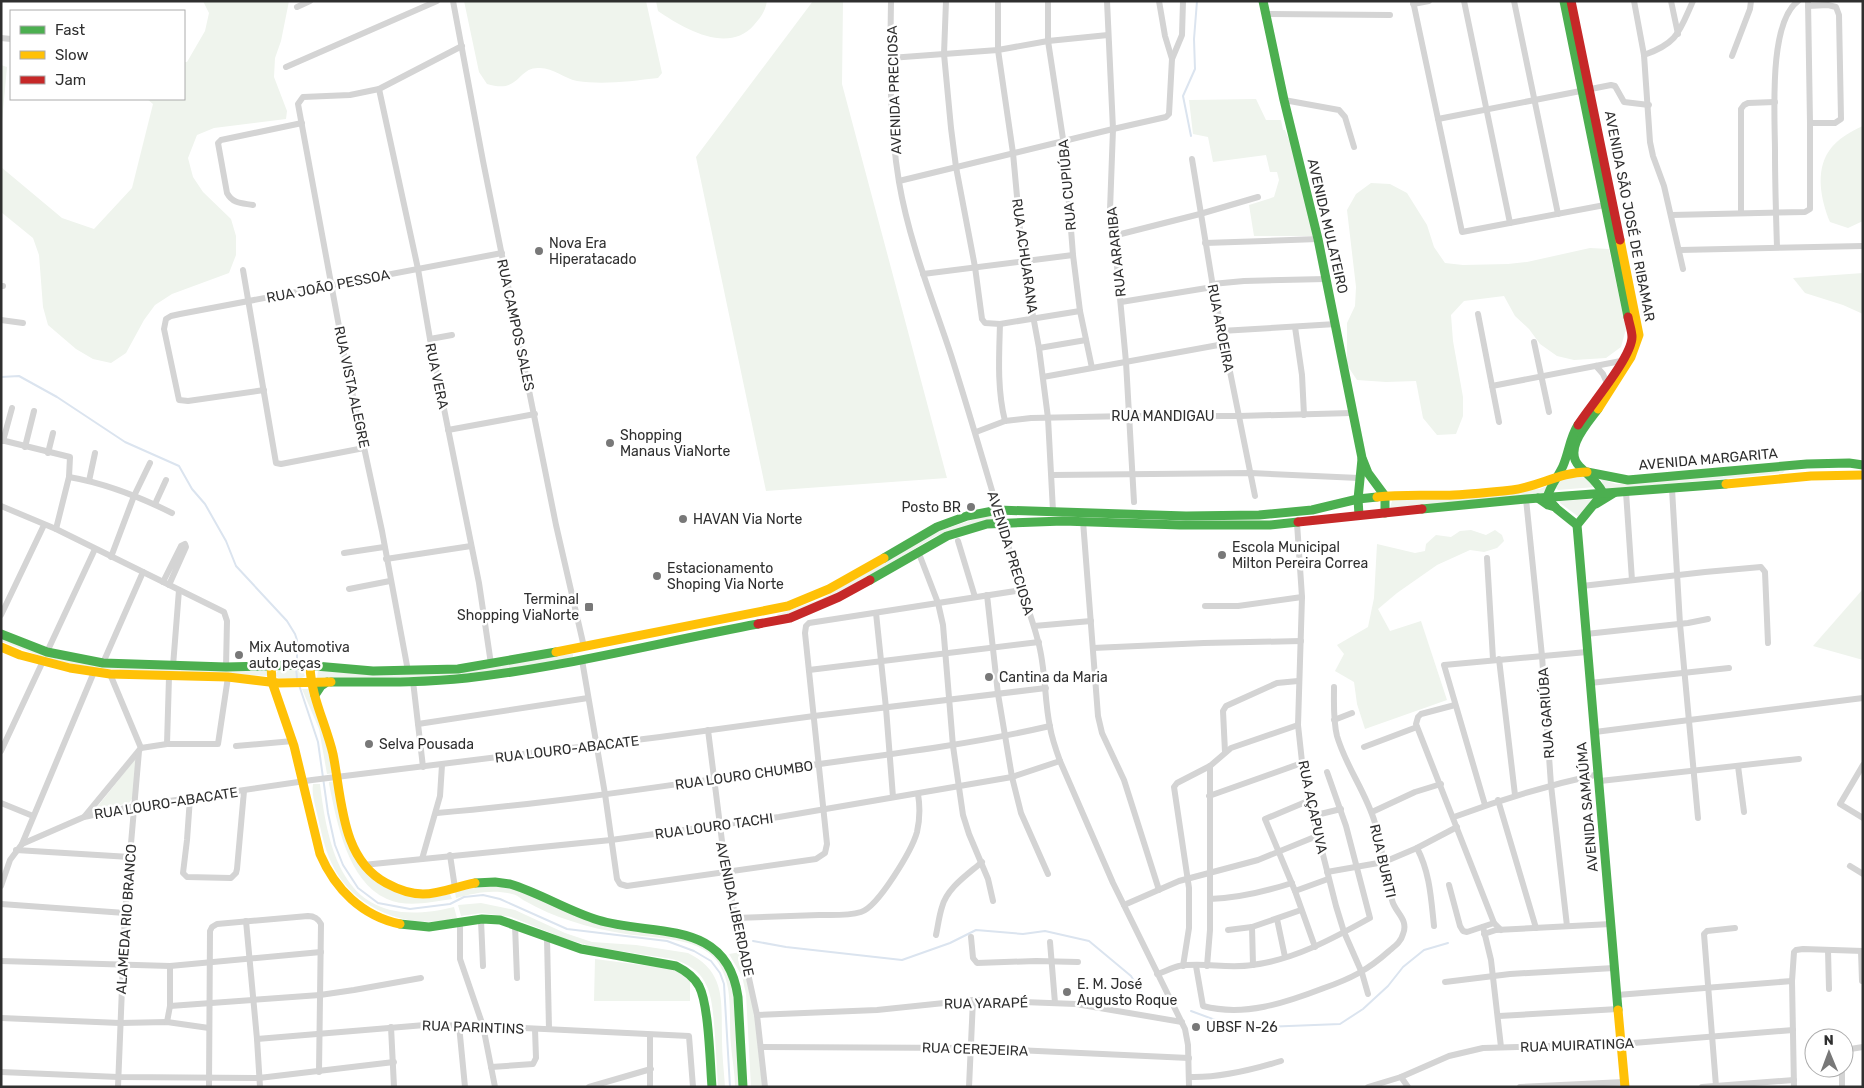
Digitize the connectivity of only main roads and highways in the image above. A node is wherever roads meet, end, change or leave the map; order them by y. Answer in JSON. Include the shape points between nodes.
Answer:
{"nodes":[{"id":1,"x":1263,"y":1,"type":"edge"},
{"id":2,"x":1564,"y":1,"type":"edge"},
{"id":3,"x":1571,"y":1,"type":"edge"},
{"id":4,"x":1587,"y":89,"type":"junction"},
{"id":5,"x":1610,"y":204,"type":"junction"},
{"id":6,"x":1615,"y":376,"type":"junction"},
{"id":7,"x":1573,"y":441,"type":"junction"},
{"id":8,"x":1362,"y":458,"type":"junction"},
{"id":9,"x":1859,"y":464,"type":"edge"},
{"id":10,"x":1791,"y":465,"type":"junction"},
{"id":11,"x":1587,"y":472,"type":"junction"},
{"id":12,"x":1858,"y":474,"type":"edge"},
{"id":13,"x":1557,"y":476,"type":"junction"},
{"id":14,"x":1792,"y":478,"type":"junction"},
{"id":15,"x":1616,"y":492,"type":"junction"},
{"id":16,"x":1603,"y":493,"type":"junction"},
{"id":17,"x":1385,"y":496,"type":"junction"},
{"id":18,"x":1542,"y":498,"type":"junction"},
{"id":19,"x":1358,"y":499,"type":"junction"},
{"id":20,"x":1596,"y":504,"type":"junction"},
{"id":21,"x":1385,"y":512,"type":"junction"},
{"id":22,"x":1359,"y":515,"type":"junction"},
{"id":23,"x":1577,"y":525,"type":"junction"},
{"id":24,"x":1,"y":634,"type":"edge"},
{"id":25,"x":1,"y":647,"type":"edge"},
{"id":26,"x":274,"y":666,"type":"junction"},
{"id":27,"x":307,"y":666,"type":"junction"},
{"id":28,"x":275,"y":682,"type":"junction"},
{"id":29,"x":309,"y":682,"type":"junction"},
{"id":30,"x":327,"y":682,"type":"junction"},
{"id":31,"x":315,"y":695,"type":"junction"},
{"id":32,"x":1624,"y":1084,"type":"edge"},
{"id":33,"x":712,"y":1087,"type":"edge"},
{"id":34,"x":743,"y":1087,"type":"edge"}],
"edges":[{"from":1,"to":8,"type":"main road","name":"AVENIDA MULATEIRO","via":[[1318,239]]},
{"from":2,"to":4,"type":"main road","name":"AVENIDA SÃO JOSÉ DE RIBAMAR"},
{"from":3,"to":4,"type":"main road","name":"AVENIDA SÃO JOSÉ DE RIBAMAR"},
{"from":4,"to":5,"type":"main road","name":"AVENIDA SÃO JOSÉ DE RIBAMAR"},
{"from":5,"to":6,"type":"main road","name":"AVENIDA SÃO JOSÉ DE RIBAMAR","via":[[1632,337]]},
{"from":5,"to":6,"type":"main road","name":"AVENIDA SÃO JOSÉ DE RIBAMAR","via":[[1639,335],[1637,346]]},
{"from":6,"to":7,"type":"main road","name":"AVENIDA SÃO JOSÉ DE RIBAMAR"},
{"from":6,"to":7,"type":"main road","name":"AVENIDA SÃO JOSÉ DE RIBAMAR","via":[[1607,382]]},
{"from":7,"to":11,"type":"main road","via":[[1575,464]]},
{"from":7,"to":13,"type":"main road","name":"AVENIDA SÃO JOSÉ DE RIBAMAR"},
{"from":8,"to":17,"type":"main road","name":"AVENIDA MULATEIRO","via":[[1368,473]]},
{"from":8,"to":19,"type":"main road","name":"AVENIDA MULATEIRO"},
{"from":9,"to":10,"type":"main road","name":"AVENIDA MARGARITA"},
{"from":9,"to":12,"type":"main road"},
{"from":10,"to":11,"type":"main road","name":"AVENIDA MARGARITA","via":[[1628,480]]},
{"from":10,"to":14,"type":"main road"},
{"from":11,"to":13,"type":"main road","name":"AVENIDA MARGARITA"},
{"from":11,"to":16,"type":"main road"},
{"from":12,"to":14,"type":"main road","name":"AVENIDA MARGARITA"},
{"from":13,"to":17,"type":"main road","name":"AVENIDA MARGARITA","via":[[1531,487],[1512,490]]},
{"from":13,"to":18,"type":"main road","name":"AVENIDA SÃO JOSÉ DE RIBAMAR"},
{"from":14,"to":15,"type":"main road","name":"AVENIDA MARGARITA"},
{"from":15,"to":16,"type":"main road","name":"AVENIDA MARGARITA"},
{"from":15,"to":20,"type":"main road"},
{"from":16,"to":18,"type":"main road","name":"AVENIDA MARGARITA"},
{"from":16,"to":20,"type":"main road"},
{"from":17,"to":19,"type":"main road","name":"AVENIDA MARGARITA"},
{"from":17,"to":21,"type":"main road"},
{"from":18,"to":21,"type":"main road","name":"AVENIDA MARGARITA"},
{"from":18,"to":23,"type":"main road"},
{"from":19,"to":22,"type":"main road","name":"AVENIDA MULATEIRO"},
{"from":19,"to":27,"type":"main road","name":"AVENIDA MARGARITA","via":[[1312,510],[1242,516],[998,510],[967,516],[937,527],[855,576],[788,606],[491,664],[408,671]]},
{"from":20,"to":23,"type":"main road"},
{"from":21,"to":22,"type":"main road","name":"AVENIDA MARGARITA"},
{"from":22,"to":30,"type":"main road","name":"AVENIDA MARGARITA","via":[[1297,523],[1231,526],[1083,522],[1002,523],[973,527],[918,551],[840,597],[784,620],[582,660],[467,678]]},
{"from":23,"to":32,"type":"main road","name":"AVENIDA SAMAÚMA"},
{"from":24,"to":26,"type":"main road","name":"AVENIDA MARGARITA","via":[[47,652],[103,663]]},
{"from":25,"to":28,"type":"main road","name":"AVENIDA MARGARITA","via":[[43,661],[94,672]]},
{"from":26,"to":27,"type":"main road","name":"AVENIDA MARGARITA"},
{"from":26,"to":28,"type":"main road"},
{"from":27,"to":29,"type":"main road"},
{"from":28,"to":29,"type":"main road","name":"AVENIDA MARGARITA"},
{"from":28,"to":33,"type":"main road","via":[[307,781],[322,861],[346,896],[366,911],[397,923],[428,927],[481,920],[503,921],[601,953],[676,966],[699,985],[704,998]]},
{"from":29,"to":30,"type":"main road","name":"AVENIDA MARGARITA"},
{"from":29,"to":31,"type":"main road"},
{"from":30,"to":31,"type":"main road"},
{"from":31,"to":34,"type":"main road","via":[[330,742],[333,778],[352,842],[363,865],[391,886],[408,892],[433,894],[477,883],[511,884],[602,921],[693,938],[713,948],[727,963],[736,983]]}]}
